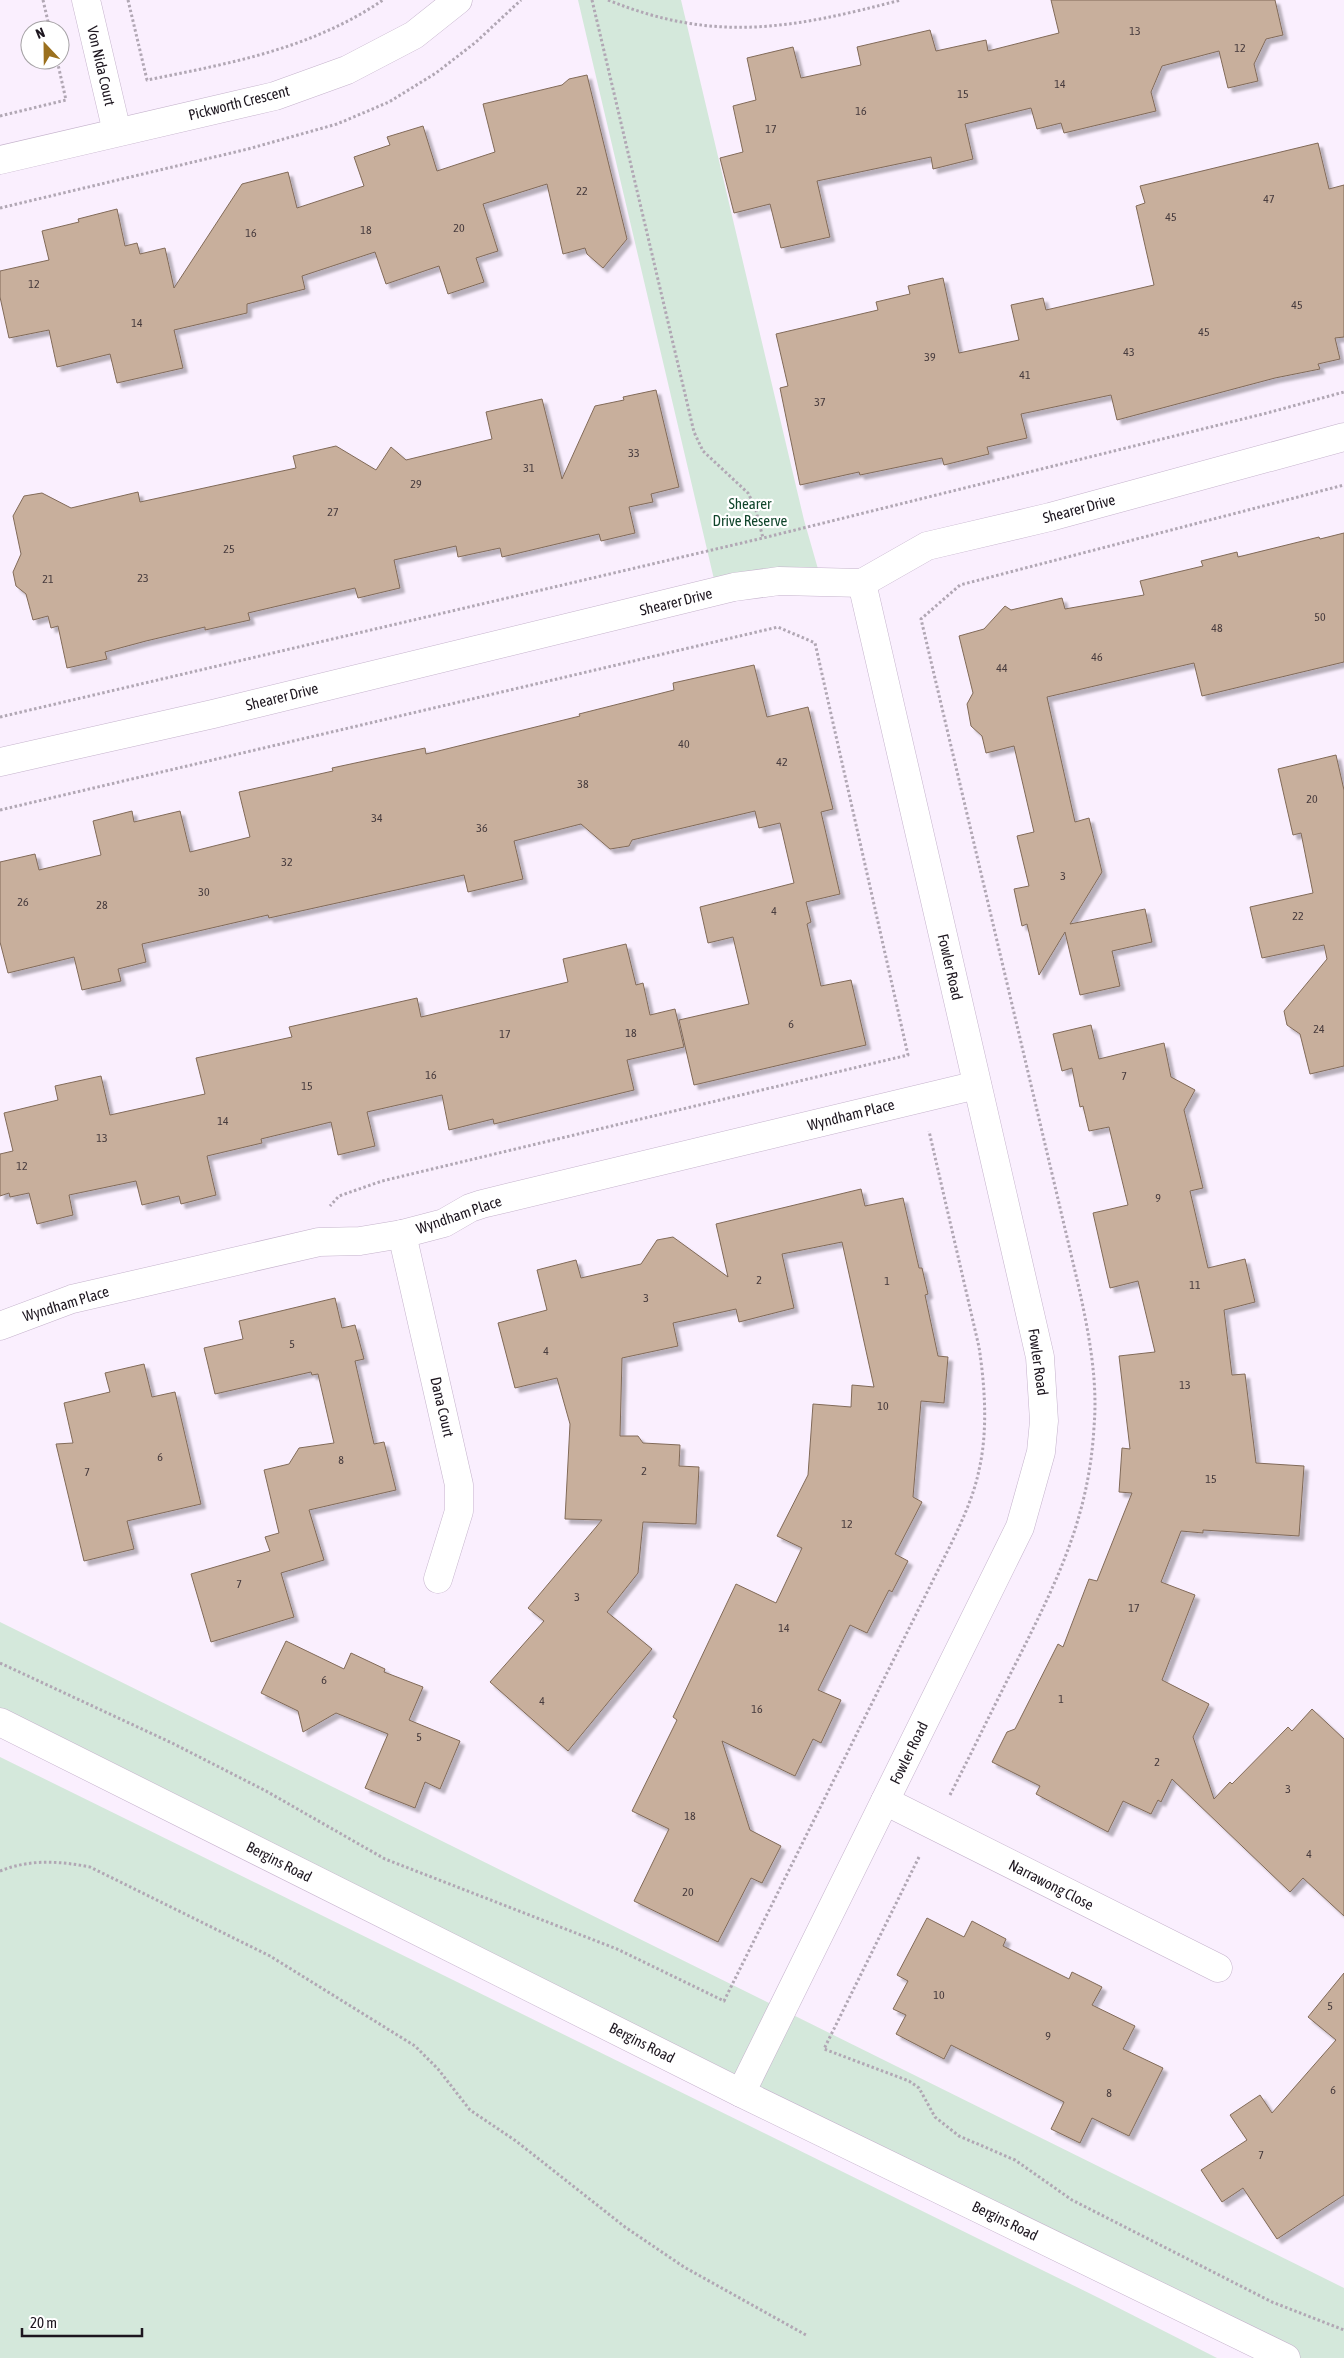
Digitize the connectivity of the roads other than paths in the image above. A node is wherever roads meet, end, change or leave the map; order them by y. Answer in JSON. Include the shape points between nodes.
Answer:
{"nodes":[{"id":1,"x":86,"y":0,"type":"edge"},
{"id":2,"x":458,"y":0,"type":"edge"},
{"id":3,"x":117,"y":132,"type":"junction"},
{"id":4,"x":0,"y":160,"type":"edge"},
{"id":5,"x":1344,"y":438,"type":"edge"},
{"id":6,"x":862,"y":583,"type":"junction"},
{"id":7,"x":0,"y":762,"type":"edge"},
{"id":8,"x":977,"y":1085,"type":"junction"},
{"id":9,"x":402,"y":1234,"type":"junction"},
{"id":10,"x":0,"y":1326,"type":"edge"},
{"id":11,"x":438,"y":1579,"type":"dead end"},
{"id":12,"x":0,"y":1722,"type":"edge"},
{"id":13,"x":885,"y":1801,"type":"junction"},
{"id":14,"x":1218,"y":1968,"type":"dead end"},
{"id":15,"x":741,"y":2093,"type":"junction"},
{"id":16,"x":1286,"y":2358,"type":"edge"}],
"edges":[{"from":1,"to":3,"type":"street","name":"Von Nida Court"},
{"from":2,"to":3,"type":"street","name":"Pickworth Crescent","via":[[414,35],[347,70],[275,96]]},
{"from":3,"to":4,"type":"street","name":"Pickworth Crescent"},
{"from":5,"to":6,"type":"street","name":"Shearer Drive","via":[[1050,517],[927,546]]},
{"from":6,"to":7,"type":"street","name":"Shearer Drive","via":[[779,581],[734,588]]},
{"from":6,"to":8,"type":"street","name":"Fowler Road"},
{"from":8,"to":9,"type":"street","name":"Wyndham Place","via":[[482,1204],[444,1223]]},
{"from":8,"to":13,"type":"street","name":"Fowler Road","via":[[1040,1357],[1044,1421],[1041,1452],[1020,1527]]},
{"from":9,"to":10,"type":"street","name":"Wyndham Place","via":[[360,1242],[319,1242],[72,1300]]},
{"from":9,"to":11,"type":"street","name":"Dana Court","via":[[460,1485],[459,1511]]},
{"from":12,"to":15,"type":"street","name":"Bergins Road"},
{"from":13,"to":14,"type":"street","name":"Narrawong Close"},
{"from":13,"to":15,"type":"street","name":"Fowler Road"},
{"from":15,"to":16,"type":"street","name":"Bergins Road"}]}
